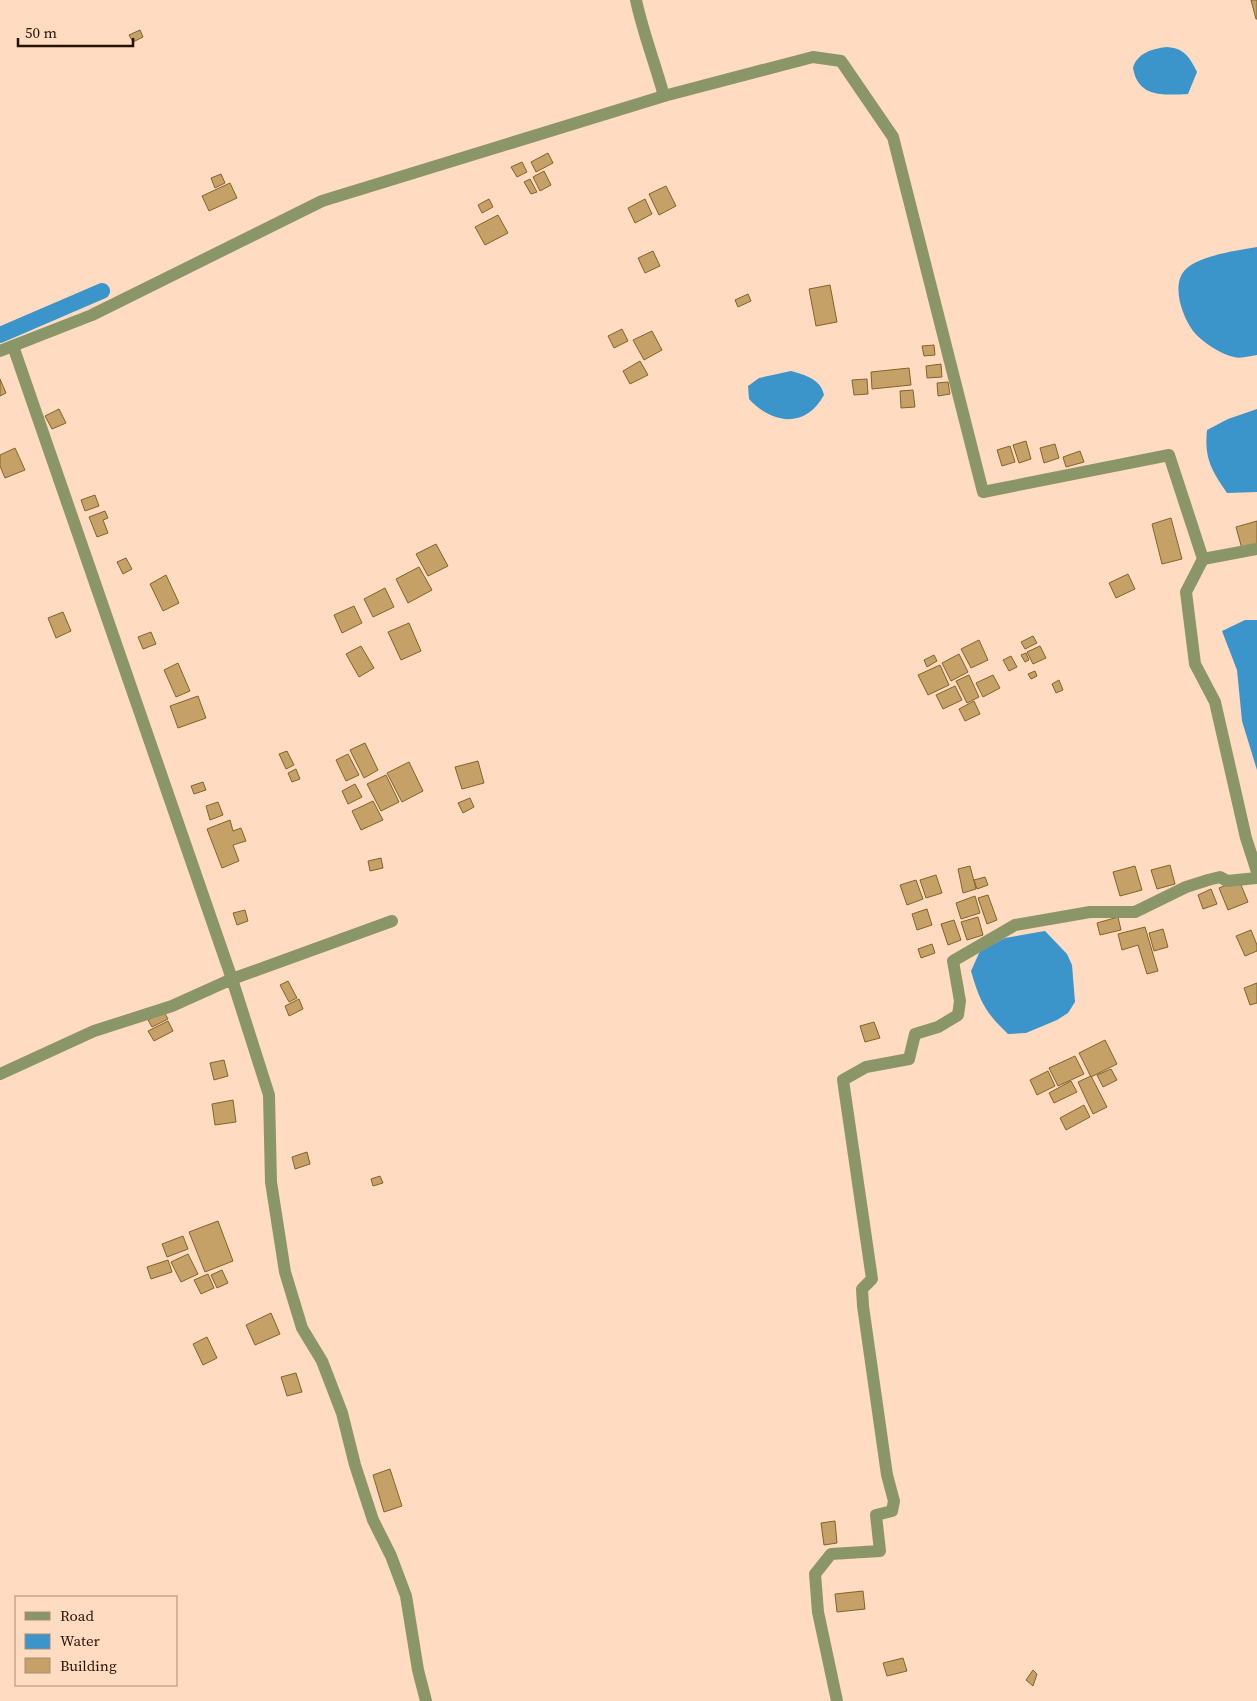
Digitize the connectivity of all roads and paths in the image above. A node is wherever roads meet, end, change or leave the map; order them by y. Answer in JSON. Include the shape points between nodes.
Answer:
{"nodes":[{"id":1,"x":636,"y":0,"type":"edge"},
{"id":2,"x":664,"y":96,"type":"junction"},
{"id":3,"x":13,"y":346,"type":"junction"},
{"id":4,"x":0,"y":351,"type":"edge"},
{"id":5,"x":1257,"y":549,"type":"edge"},
{"id":6,"x":1203,"y":559,"type":"junction"},
{"id":7,"x":1257,"y":872,"type":"edge"},
{"id":8,"x":1257,"y":878,"type":"edge"},
{"id":9,"x":392,"y":921,"type":"dead end"},
{"id":10,"x":232,"y":978,"type":"junction"},
{"id":11,"x":0,"y":1074,"type":"edge"},
{"id":12,"x":426,"y":1701,"type":"edge"},
{"id":13,"x":837,"y":1701,"type":"edge"}],
"edges":[{"from":1,"to":2,"type":"street"},
{"from":2,"to":3,"type":"street","via":[[322,202],[92,315]]},
{"from":2,"to":6,"type":"street","via":[[813,57],[841,61],[892,137],[983,492],[1169,455]]},
{"from":3,"to":4,"type":"street"},
{"from":3,"to":10,"type":"street"},
{"from":5,"to":6,"type":"street"},
{"from":6,"to":7,"type":"street","via":[[1186,592],[1195,664],[1215,702],[1246,838]]},
{"from":8,"to":13,"type":"street","via":[[1227,881],[1220,877],[1208,880],[1186,887],[1136,912],[1090,912],[1015,925],[954,960],[960,1001],[958,1015],[938,1027],[915,1034],[909,1059],[866,1067],[843,1080],[872,1279],[862,1289],[863,1306],[887,1475],[894,1501],[892,1511],[876,1515],[880,1551],[831,1554],[815,1574],[818,1612]]},
{"from":9,"to":10,"type":"street"},
{"from":10,"to":11,"type":"street","via":[[172,1006],[94,1031]]},
{"from":10,"to":12,"type":"street","via":[[269,1095],[271,1182],[285,1272],[302,1328],[326,1370],[342,1413],[373,1520],[406,1596]]}]}
